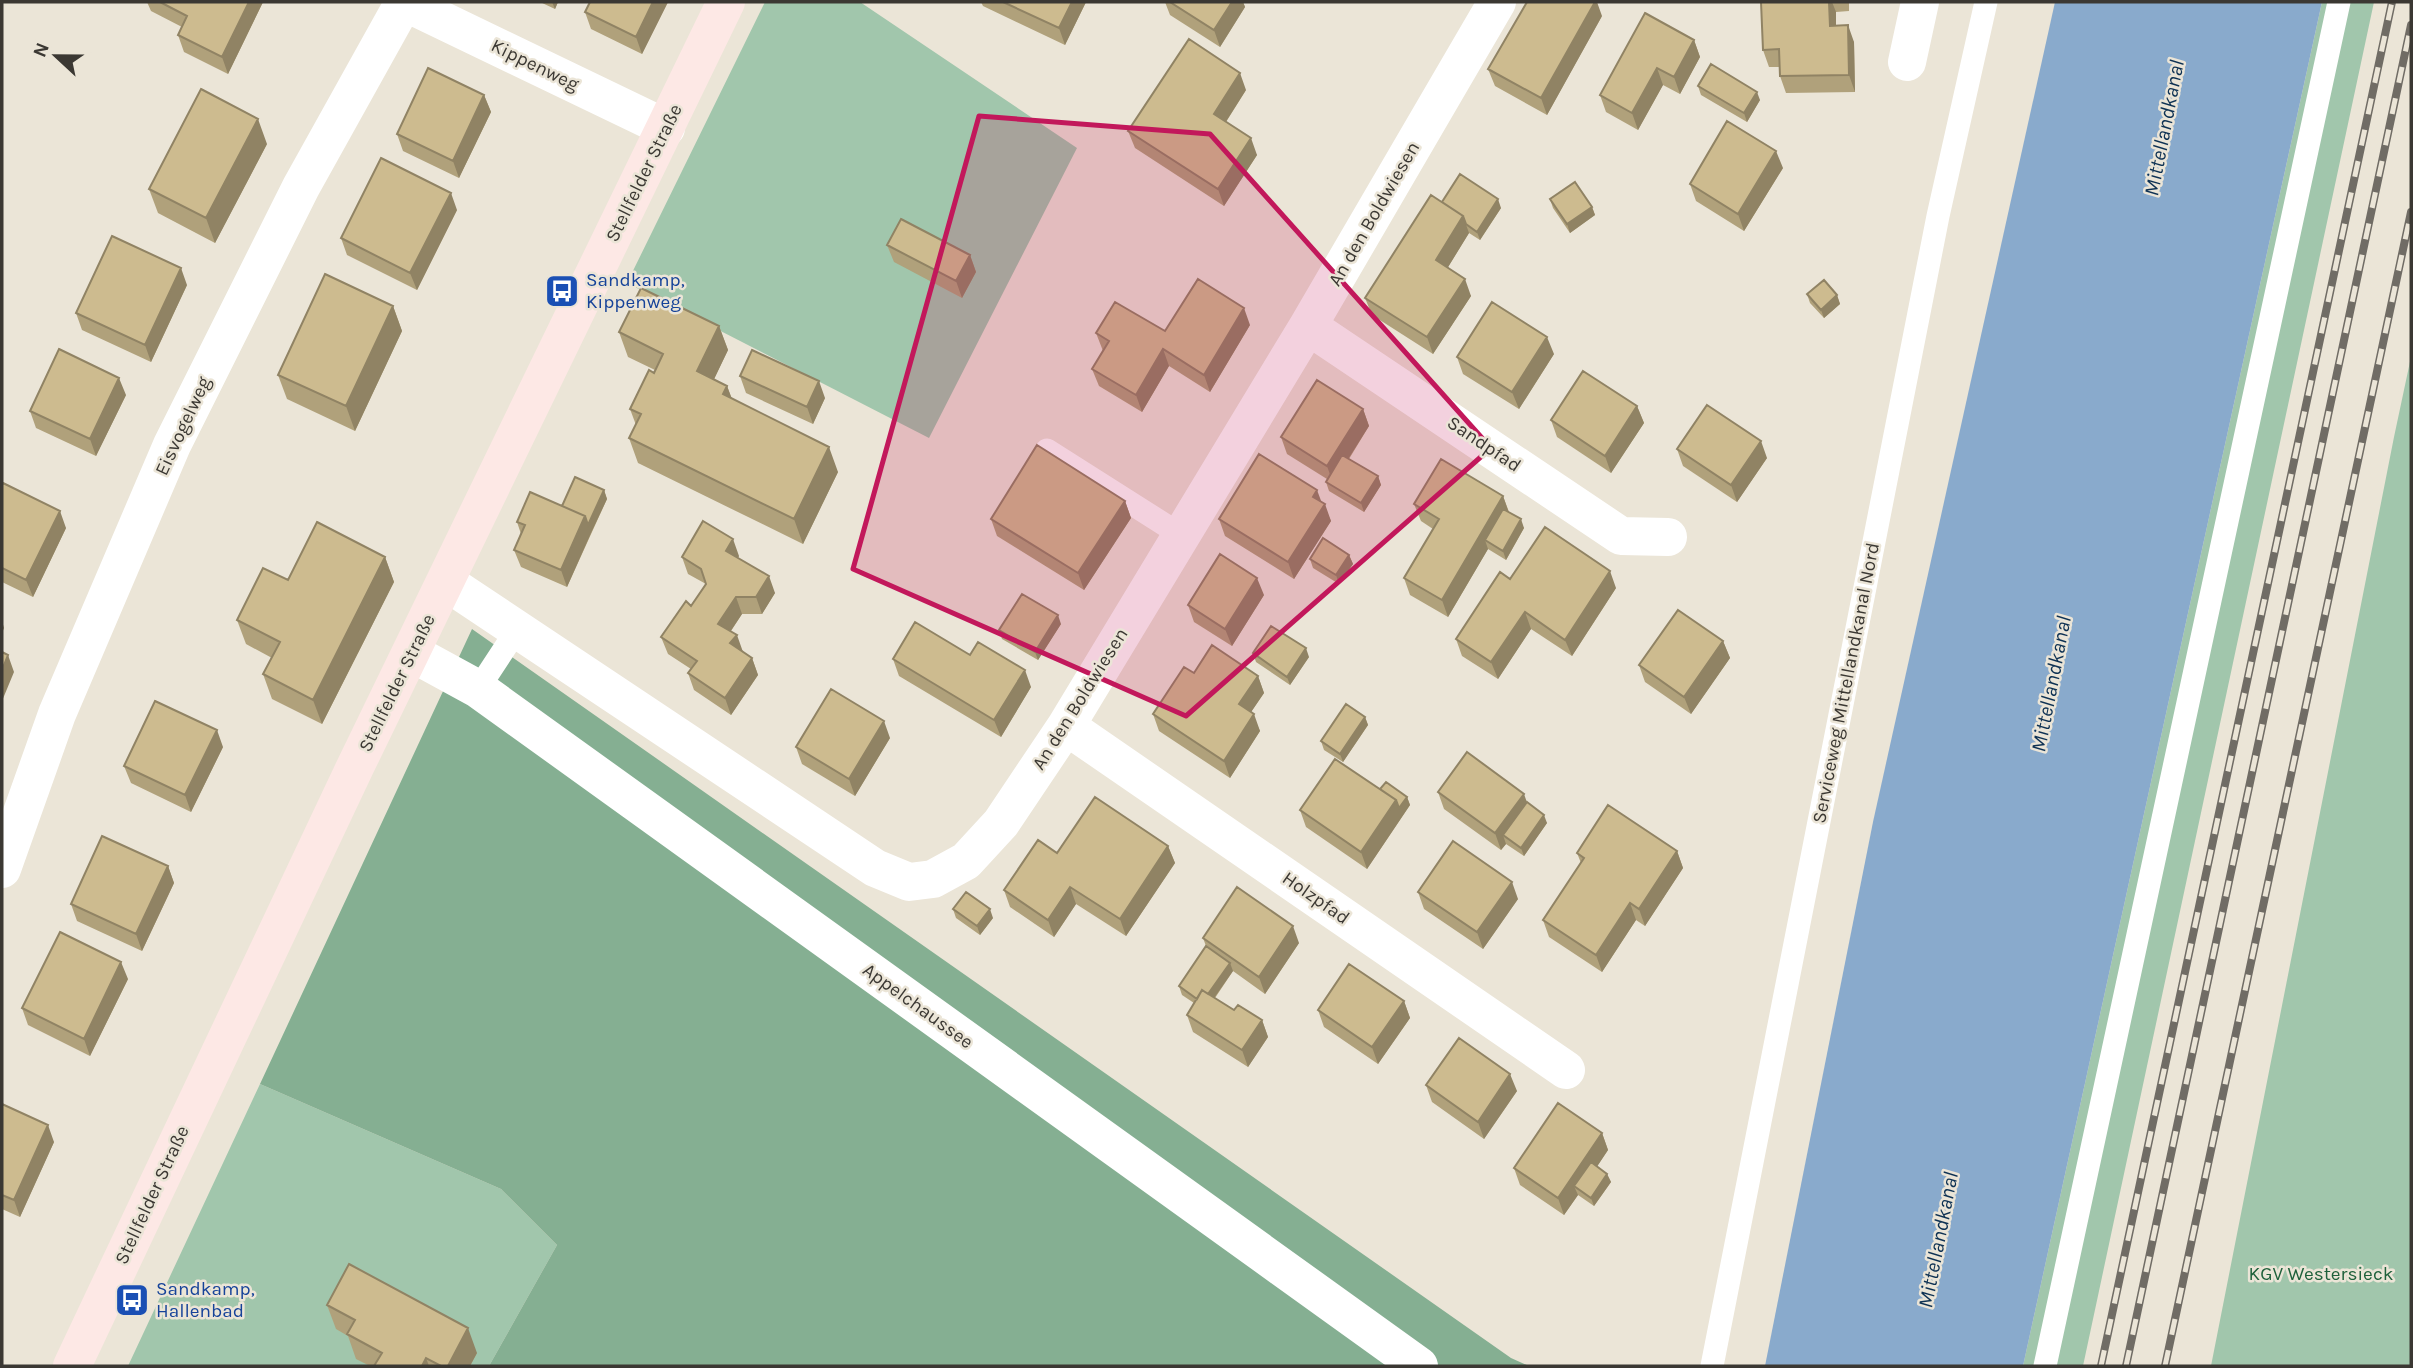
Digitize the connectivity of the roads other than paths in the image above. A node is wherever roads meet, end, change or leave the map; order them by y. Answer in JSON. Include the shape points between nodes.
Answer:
{"nodes":[{"id":1,"x":404,"y":2,"type":"edge"},
{"id":2,"x":726,"y":2,"type":"edge"},
{"id":3,"x":1497,"y":2,"type":"edge"},
{"id":4,"x":1920,"y":2,"type":"edge"},
{"id":5,"x":1986,"y":2,"type":"edge"},
{"id":6,"x":2339,"y":2,"type":"edge"},
{"id":7,"x":1907,"y":62,"type":"dead end"},
{"id":8,"x":666,"y":128,"type":"junction"},
{"id":9,"x":1308,"y":326,"type":"junction"},
{"id":10,"x":1048,"y":450,"type":"edge"},
{"id":11,"x":1181,"y":535,"type":"junction"},
{"id":12,"x":1668,"y":537,"type":"dead end"},
{"id":13,"x":446,"y":582,"type":"junction"},
{"id":14,"x":518,"y":628,"type":"junction"},
{"id":15,"x":412,"y":653,"type":"junction"},
{"id":16,"x":478,"y":689,"type":"junction"},
{"id":17,"x":1066,"y":726,"type":"junction"},
{"id":18,"x":2,"y":869,"type":"edge"},
{"id":19,"x":1566,"y":1070,"type":"dead end"},
{"id":20,"x":72,"y":1366,"type":"edge"},
{"id":21,"x":1419,"y":1366,"type":"edge"},
{"id":22,"x":1712,"y":1366,"type":"edge"},
{"id":23,"x":2045,"y":1366,"type":"edge"}],
"edges":[{"from":1,"to":8,"type":"street","name":"Kippenweg"},
{"from":1,"to":18,"type":"street","name":"Eisvogelweg","via":[[301,187],[172,445],[57,714]]},
{"from":2,"to":8,"type":"street","name":"Stellfelder Straße"},
{"from":3,"to":9,"type":"street","name":"An den Boldwiesen"},
{"from":4,"to":7,"type":"street"},
{"from":5,"to":22,"type":"lane","name":"Serviceweg Mittellandkanal Nord","via":[[1938,216]]},
{"from":6,"to":23,"type":"lane"},
{"from":8,"to":13,"type":"street","name":"Stellfelder Straße"},
{"from":9,"to":11,"type":"street","name":"An den Boldwiesen"},
{"from":9,"to":12,"type":"street","name":"Sandpfad","via":[[1621,536]]},
{"from":10,"to":11,"type":"lane"},
{"from":11,"to":17,"type":"street","name":"An den Boldwiesen"},
{"from":13,"to":14,"type":"street","name":"An den Boldwiesen"},
{"from":13,"to":15,"type":"street","name":"Stellfelder Straße"},
{"from":14,"to":16,"type":"lane"},
{"from":14,"to":17,"type":"street","name":"An den Boldwiesen","via":[[875,868],[909,881],[933,879],[966,861],[1001,823]]},
{"from":15,"to":16,"type":"street","name":"Appelchaussee"},
{"from":15,"to":20,"type":"street","name":"Stellfelder Straße"},
{"from":16,"to":21,"type":"street","name":"Appelchaussee"},
{"from":17,"to":19,"type":"street","name":"Holzpfad"}]}
